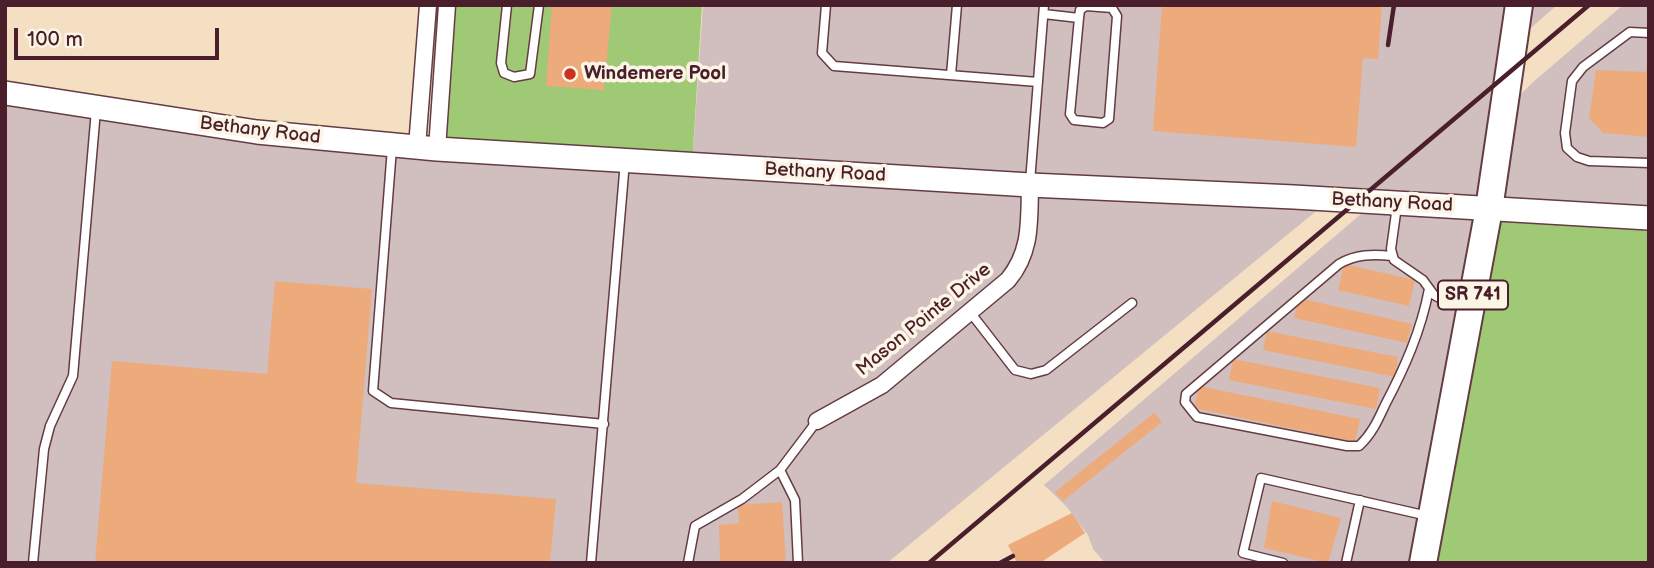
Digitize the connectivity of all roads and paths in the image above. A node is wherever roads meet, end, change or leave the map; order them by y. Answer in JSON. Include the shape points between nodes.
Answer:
{"nodes":[{"id":1,"x":428,"y":5,"type":"edge"},
{"id":2,"x":447,"y":5,"type":"edge"},
{"id":3,"x":508,"y":5,"type":"edge"},
{"id":4,"x":540,"y":5,"type":"edge"},
{"id":5,"x":826,"y":5,"type":"edge"},
{"id":6,"x":957,"y":5,"type":"edge"},
{"id":7,"x":1520,"y":5,"type":"edge"},
{"id":8,"x":1044,"y":10,"type":"edge"},
{"id":9,"x":1079,"y":18,"type":"junction"},
{"id":10,"x":1649,"y":33,"type":"edge"},
{"id":11,"x":951,"y":75,"type":"junction"},
{"id":12,"x":1038,"y":82,"type":"junction"},
{"id":13,"x":5,"y":93,"type":"edge"},
{"id":14,"x":96,"y":107,"type":"junction"},
{"id":15,"x":392,"y":145,"type":"junction"},
{"id":16,"x":427,"y":148,"type":"junction"},
{"id":17,"x":625,"y":161,"type":"junction"},
{"id":18,"x":1649,"y":163,"type":"edge"},
{"id":19,"x":1030,"y":185,"type":"junction"},
{"id":20,"x":1397,"y":203,"type":"junction"},
{"id":21,"x":1489,"y":209,"type":"junction"},
{"id":22,"x":1649,"y":218,"type":"edge"},
{"id":23,"x":1392,"y":256,"type":"junction"},
{"id":24,"x":1429,"y":289,"type":"junction"},
{"id":25,"x":1132,"y":303,"type":"dead end"},
{"id":26,"x":1471,"y":307,"type":"junction"},
{"id":27,"x":970,"y":312,"type":"junction"},
{"id":28,"x":817,"y":421,"type":"joint"},
{"id":29,"x":604,"y":424,"type":"junction"},
{"id":30,"x":780,"y":470,"type":"junction"},
{"id":31,"x":1360,"y":500,"type":"junction"},
{"id":32,"x":1431,"y":516,"type":"junction"},
{"id":33,"x":33,"y":563,"type":"edge"},
{"id":34,"x":591,"y":563,"type":"edge"},
{"id":35,"x":688,"y":563,"type":"edge"},
{"id":36,"x":798,"y":563,"type":"edge"},
{"id":37,"x":1283,"y":563,"type":"edge"},
{"id":38,"x":1346,"y":563,"type":"edge"},
{"id":39,"x":1423,"y":563,"type":"edge"}],
"edges":[{"from":1,"to":16,"type":"street"},
{"from":2,"to":16,"type":"street"},
{"from":3,"to":4,"type":"lane","via":[[501,63],[503,73],[514,77],[530,74]]},
{"from":5,"to":11,"type":"lane","via":[[822,53],[834,66]]},
{"from":6,"to":11,"type":"lane"},
{"from":7,"to":21,"type":"main road","number":"SR 741"},
{"from":8,"to":9,"type":"lane"},
{"from":8,"to":12,"type":"lane"},
{"from":9,"to":9,"type":"lane","via":[[1070,114],[1074,120],[1103,123],[1109,119],[1117,16],[1112,8],[1086,6]]},
{"from":10,"to":18,"type":"lane","via":[[1630,32],[1583,67],[1572,81],[1565,133],[1567,148],[1589,162]]},
{"from":11,"to":12,"type":"lane"},
{"from":12,"to":19,"type":"lane"},
{"from":13,"to":14,"type":"main road","name":"Bethany Road"},
{"from":14,"to":15,"type":"main road","name":"Bethany Road","via":[[257,132]]},
{"from":14,"to":33,"type":"lane","via":[[73,376],[44,449]]},
{"from":15,"to":16,"type":"main road","name":"Bethany Road"},
{"from":15,"to":29,"type":"lane","via":[[373,391],[391,402]]},
{"from":16,"to":17,"type":"main road","name":"Bethany Road"},
{"from":17,"to":19,"type":"main road","name":"Bethany Road"},
{"from":17,"to":29,"type":"lane"},
{"from":19,"to":20,"type":"main road","name":"Bethany Road"},
{"from":19,"to":27,"type":"street","name":"Mason Pointe Drive","via":[[1028,239],[1019,267]]},
{"from":20,"to":21,"type":"main road","name":"Bethany Road"},
{"from":20,"to":23,"type":"lane"},
{"from":21,"to":22,"type":"main road","name":"Bethany Road"},
{"from":21,"to":26,"type":"main road","number":"SR 741"},
{"from":23,"to":24,"type":"lane"},
{"from":23,"to":24,"type":"lane","via":[[1373,254],[1339,264],[1186,394],[1185,402],[1197,417],[1359,446],[1373,430],[1403,373]]},
{"from":24,"to":26,"type":"lane","via":[[1443,300]]},
{"from":25,"to":27,"type":"lane","via":[[1046,370],[1031,374],[1014,370]]},
{"from":26,"to":32,"type":"main road","number":"SR 741"},
{"from":27,"to":28,"type":"street","name":"Mason Pointe Drive","via":[[882,385]]},
{"from":28,"to":30,"type":"lane"},
{"from":29,"to":34,"type":"lane"},
{"from":30,"to":35,"type":"lane","via":[[695,526]]},
{"from":30,"to":36,"type":"lane","via":[[795,500]]},
{"from":31,"to":32,"type":"lane"},
{"from":31,"to":37,"type":"lane","via":[[1261,478],[1243,554]]},
{"from":31,"to":38,"type":"lane"},
{"from":32,"to":39,"type":"main road","number":"SR 741"}]}
